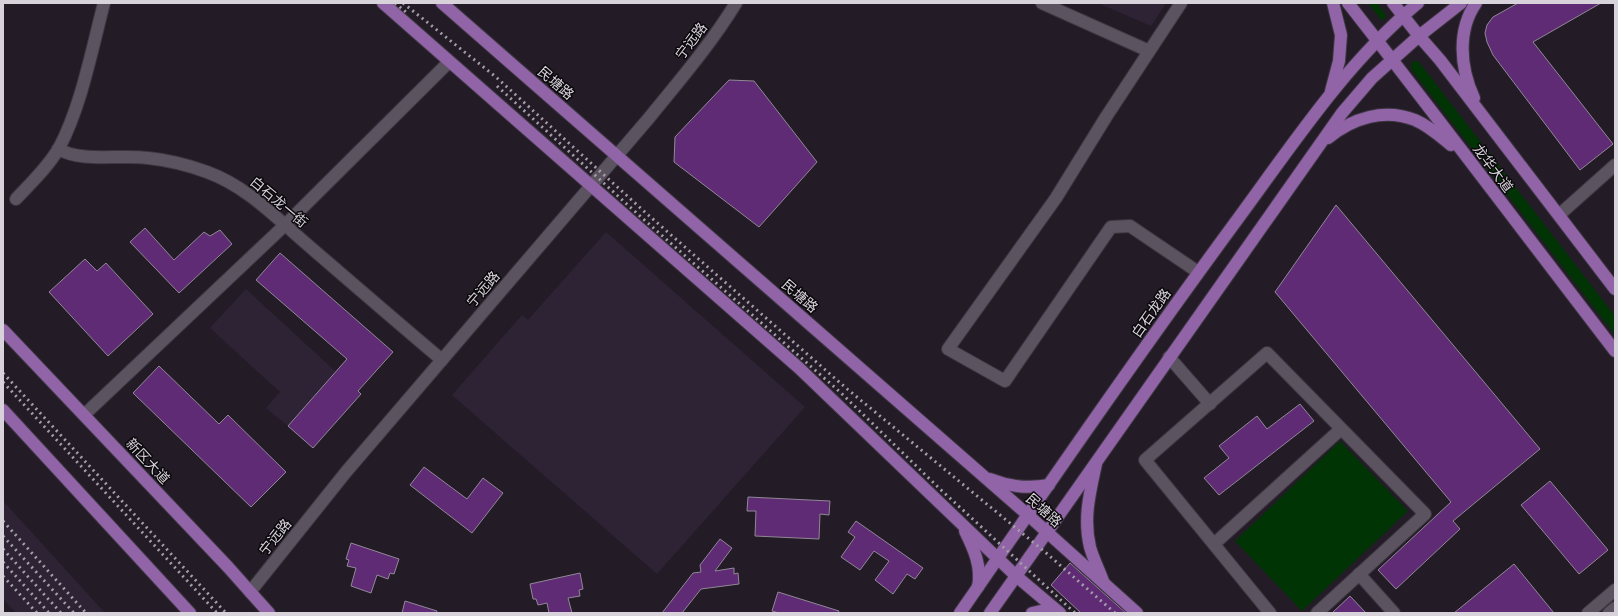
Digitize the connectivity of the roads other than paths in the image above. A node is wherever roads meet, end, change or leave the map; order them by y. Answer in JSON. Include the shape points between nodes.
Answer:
{"nodes":[{"id":1,"x":104,"y":3,"type":"edge"},
{"id":2,"x":383,"y":3,"type":"edge"},
{"id":3,"x":442,"y":3,"type":"edge"},
{"id":4,"x":736,"y":3,"type":"edge"},
{"id":5,"x":1042,"y":3,"type":"edge"},
{"id":6,"x":1181,"y":3,"type":"edge"},
{"id":7,"x":1333,"y":3,"type":"edge"},
{"id":8,"x":1348,"y":3,"type":"edge"},
{"id":9,"x":1393,"y":3,"type":"edge"},
{"id":10,"x":1418,"y":3,"type":"edge"},
{"id":11,"x":1461,"y":3,"type":"edge"},
{"id":12,"x":1476,"y":3,"type":"edge"},
{"id":13,"x":1402,"y":16,"type":"junction"},
{"id":14,"x":1419,"y":36,"type":"junction"},
{"id":15,"x":1379,"y":40,"type":"junction"},
{"id":16,"x":1149,"y":51,"type":"junction"},
{"id":17,"x":1394,"y":60,"type":"junction"},
{"id":18,"x":450,"y":62,"type":"junction"},
{"id":19,"x":1331,"y":92,"type":"junction"},
{"id":20,"x":1481,"y":113,"type":"junction"},
{"id":21,"x":1316,"y":148,"type":"junction"},
{"id":22,"x":58,"y":149,"type":"junction"},
{"id":23,"x":617,"y":156,"type":"junction"},
{"id":24,"x":1466,"y":157,"type":"junction"},
{"id":25,"x":1615,"y":165,"type":"edge"},
{"id":26,"x":591,"y":186,"type":"junction"},
{"id":27,"x":16,"y":199,"type":"dead end"},
{"id":28,"x":1559,"y":215,"type":"junction"},
{"id":29,"x":285,"y":226,"type":"junction"},
{"id":30,"x":1198,"y":272,"type":"junction"},
{"id":31,"x":1615,"y":289,"type":"edge"},
{"id":32,"x":3,"y":330,"type":"edge"},
{"id":33,"x":1615,"y":351,"type":"edge"},
{"id":34,"x":1169,"y":357,"type":"junction"},
{"id":35,"x":442,"y":360,"type":"junction"},
{"id":36,"x":1210,"y":404,"type":"junction"},
{"id":37,"x":3,"y":410,"type":"edge"},
{"id":38,"x":84,"y":415,"type":"junction"},
{"id":39,"x":1341,"y":429,"type":"junction"},
{"id":40,"x":1098,"y":458,"type":"junction"},
{"id":41,"x":982,"y":475,"type":"junction"},
{"id":42,"x":1049,"y":485,"type":"junction"},
{"id":43,"x":1028,"y":515,"type":"junction"},
{"id":44,"x":962,"y":524,"type":"junction"},
{"id":45,"x":1046,"y":532,"type":"junction"},
{"id":46,"x":1214,"y":544,"type":"junction"},
{"id":47,"x":998,"y":558,"type":"junction"},
{"id":48,"x":1359,"y":574,"type":"junction"},
{"id":49,"x":1015,"y":575,"type":"junction"},
{"id":50,"x":1105,"y":584,"type":"junction"},
{"id":51,"x":978,"y":588,"type":"junction"},
{"id":52,"x":1615,"y":590,"type":"edge"},
{"id":53,"x":250,"y":592,"type":"junction"},
{"id":54,"x":1615,"y":608,"type":"edge"},
{"id":55,"x":184,"y":611,"type":"edge"},
{"id":56,"x":269,"y":613,"type":"edge"},
{"id":57,"x":960,"y":613,"type":"edge"},
{"id":58,"x":990,"y":613,"type":"edge"},
{"id":59,"x":1032,"y":613,"type":"edge"},
{"id":60,"x":1059,"y":613,"type":"edge"},
{"id":61,"x":1137,"y":613,"type":"edge"},
{"id":62,"x":1270,"y":613,"type":"edge"},
{"id":63,"x":1317,"y":613,"type":"edge"},
{"id":64,"x":1394,"y":613,"type":"edge"},
{"id":65,"x":1588,"y":613,"type":"edge"},
{"id":66,"x":1609,"y":613,"type":"edge"}],
"edges":[{"from":1,"to":22,"type":"street","via":[[73,118]]},
{"from":2,"to":18,"type":"main road"},
{"from":3,"to":23,"type":"main road","name":"民塘路"},
{"from":4,"to":23,"type":"street","name":"宁远路","via":[[689,69]]},
{"from":5,"to":16,"type":"street"},
{"from":6,"to":16,"type":"street"},
{"from":7,"to":19,"type":"main road","via":[[1341,35],[1339,61]]},
{"from":8,"to":15,"type":"main road","name":"龙华大道"},
{"from":9,"to":13,"type":"main road","name":"龙华大道"},
{"from":10,"to":13,"type":"main road","name":"白石龙路"},
{"from":11,"to":14,"type":"main road"},
{"from":12,"to":20,"type":"main road","via":[[1465,25],[1463,40],[1466,75]]},
{"from":13,"to":14,"type":"main road","name":"龙华大道"},
{"from":13,"to":15,"type":"main road","name":"白石龙路"},
{"from":14,"to":17,"type":"main road"},
{"from":14,"to":20,"type":"main road","name":"龙华大道"},
{"from":15,"to":17,"type":"main road","name":"龙华大道"},
{"from":15,"to":19,"type":"main road","name":"白石龙路"},
{"from":16,"to":30,"type":"street","via":[[1056,198],[948,349],[1005,381],[1111,227],[1130,226]]},
{"from":17,"to":21,"type":"main road","via":[[1365,85]]},
{"from":17,"to":24,"type":"main road","name":"龙华大道"},
{"from":18,"to":26,"type":"main road"},
{"from":18,"to":29,"type":"street"},
{"from":19,"to":30,"type":"main road","name":"白石龙路"},
{"from":20,"to":28,"type":"main road","name":"龙华大道"},
{"from":21,"to":24,"type":"main road","via":[[1342,127],[1357,121],[1372,116],[1400,116],[1433,130]]},
{"from":21,"to":34,"type":"main road"},
{"from":22,"to":27,"type":"street","via":[[44,169]]},
{"from":22,"to":29,"type":"street","name":"白石龙一街","via":[[79,155],[148,158],[207,172],[256,199]]},
{"from":23,"to":26,"type":"street","name":"宁远路"},
{"from":23,"to":41,"type":"main road","name":"民塘路"},
{"from":24,"to":33,"type":"main road","name":"龙华大道"},
{"from":25,"to":28,"type":"street"},
{"from":26,"to":35,"type":"street","name":"宁远路"},
{"from":26,"to":44,"type":"main road","via":[[799,368]]},
{"from":28,"to":31,"type":"main road","name":"龙华大道"},
{"from":29,"to":35,"type":"street","name":"白石龙一街"},
{"from":29,"to":38,"type":"street"},
{"from":30,"to":42,"type":"main road","name":"白石龙路"},
{"from":32,"to":38,"type":"main road","name":"新区大道"},
{"from":34,"to":36,"type":"street"},
{"from":34,"to":40,"type":"main road"},
{"from":35,"to":53,"type":"street","name":"宁远路","via":[[346,472]]},
{"from":36,"to":39,"type":"street","via":[[1267,353]]},
{"from":36,"to":46,"type":"street","via":[[1145,460]]},
{"from":37,"to":55,"type":"main road"},
{"from":38,"to":53,"type":"main road","name":"新区大道"},
{"from":39,"to":46,"type":"street"},
{"from":39,"to":48,"type":"street","via":[[1425,514]]},
{"from":40,"to":45,"type":"main road"},
{"from":40,"to":50,"type":"main road","via":[[1087,504],[1086,528],[1090,548]]},
{"from":41,"to":42,"type":"main road","via":[[1020,487]]},
{"from":41,"to":43,"type":"main road","name":"民塘路"},
{"from":42,"to":43,"type":"main road","name":"白石龙路"},
{"from":43,"to":45,"type":"main road","name":"民塘路"},
{"from":43,"to":47,"type":"main road","name":"白石龙路"},
{"from":44,"to":47,"type":"main road"},
{"from":44,"to":51,"type":"main road","via":[[975,551],[980,579]]},
{"from":45,"to":49,"type":"main road"},
{"from":45,"to":50,"type":"main road","name":"民塘路"},
{"from":46,"to":62,"type":"street"},
{"from":47,"to":49,"type":"main road"},
{"from":47,"to":51,"type":"main road","name":"白石龙路"},
{"from":48,"to":63,"type":"street"},
{"from":48,"to":64,"type":"street"},
{"from":49,"to":58,"type":"main road"},
{"from":49,"to":60,"type":"main road"},
{"from":50,"to":61,"type":"main road","name":"民塘路"},
{"from":51,"to":57,"type":"main road","name":"白石龙路"},
{"from":52,"to":65,"type":"street"},
{"from":53,"to":56,"type":"main road","name":"新区大道"},
{"from":54,"to":66,"type":"street"},
{"from":59,"to":60,"type":"main road","via":[[1045,610]]}]}
